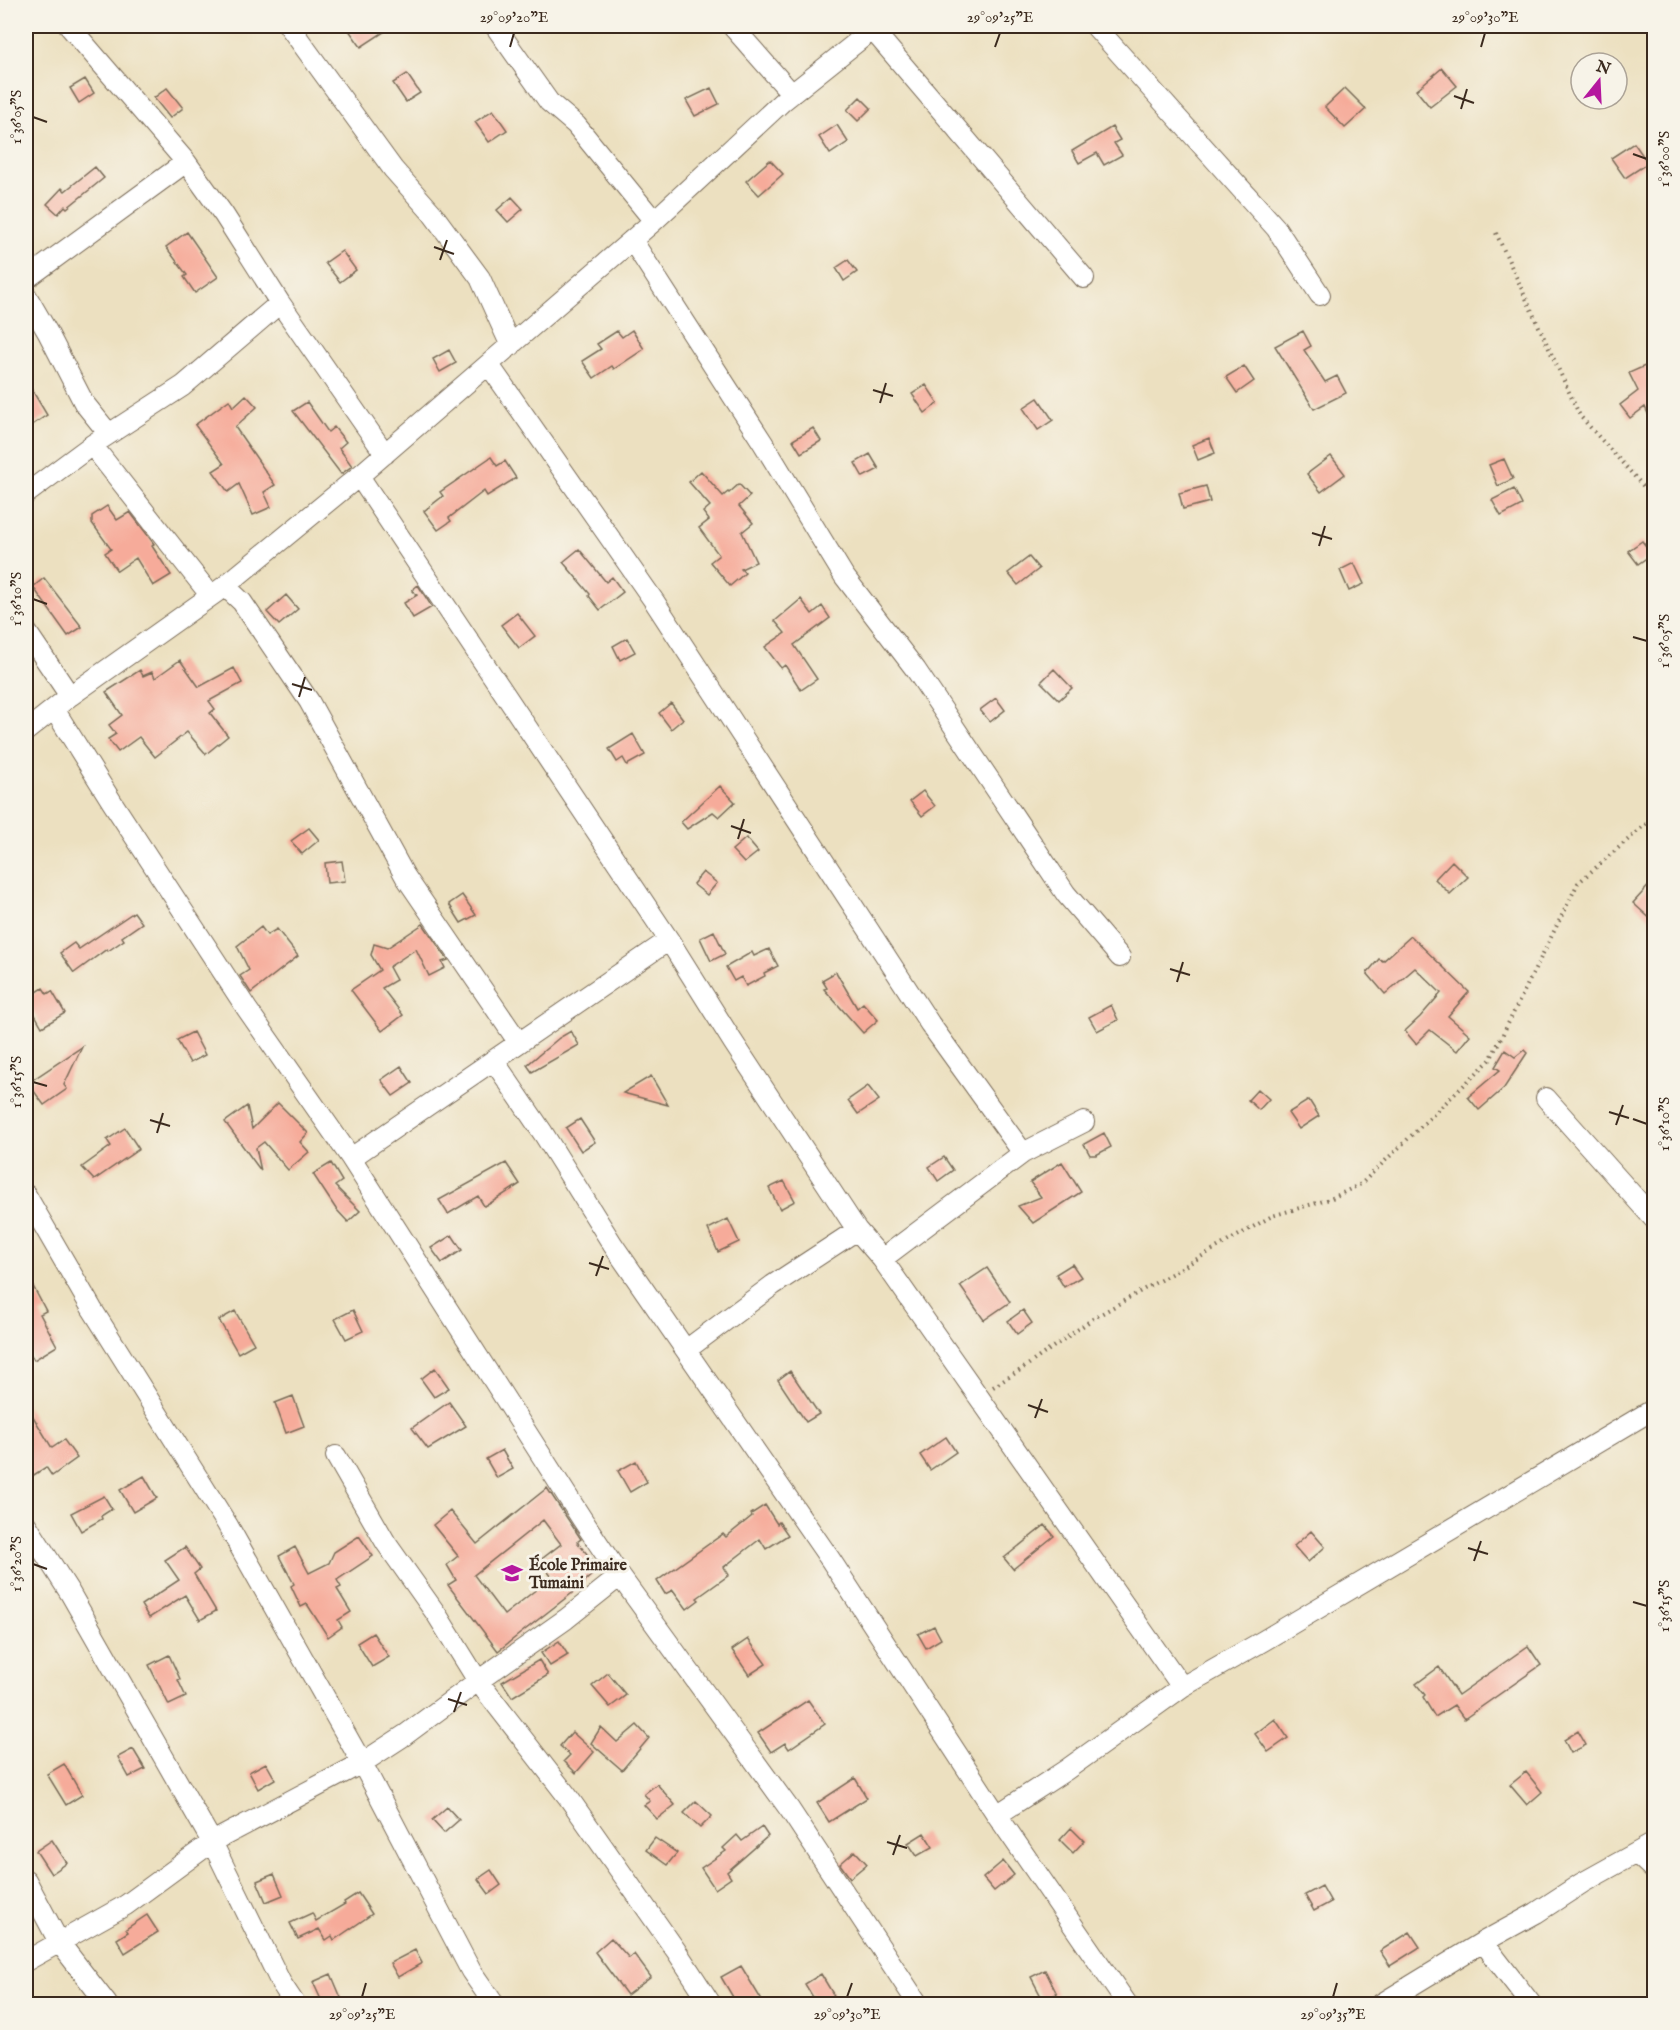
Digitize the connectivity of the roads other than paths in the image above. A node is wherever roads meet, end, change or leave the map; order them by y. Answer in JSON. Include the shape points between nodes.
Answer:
{"nodes":[{"id":1,"x":69,"y":26,"type":"edge"},
{"id":2,"x":292,"y":26,"type":"edge"},
{"id":3,"x":495,"y":26,"type":"edge"},
{"id":4,"x":732,"y":26,"type":"edge"},
{"id":5,"x":1095,"y":26,"type":"edge"},
{"id":6,"x":874,"y":27,"type":"edge"},
{"id":7,"x":792,"y":94,"type":"junction"},
{"id":8,"x":186,"y":162,"type":"junction"},
{"id":9,"x":654,"y":221,"type":"junction"},
{"id":10,"x":632,"y":240,"type":"junction"},
{"id":11,"x":1084,"y":278,"type":"dead end"},
{"id":12,"x":26,"y":279,"type":"edge"},
{"id":13,"x":26,"y":295,"type":"edge"},
{"id":14,"x":1320,"y":296,"type":"dead end"},
{"id":15,"x":280,"y":303,"type":"junction"},
{"id":16,"x":511,"y":346,"type":"junction"},
{"id":17,"x":489,"y":365,"type":"junction"},
{"id":18,"x":109,"y":434,"type":"junction"},
{"id":19,"x":92,"y":445,"type":"junction"},
{"id":20,"x":385,"y":454,"type":"junction"},
{"id":21,"x":359,"y":476,"type":"junction"},
{"id":22,"x":26,"y":494,"type":"edge"},
{"id":23,"x":218,"y":591,"type":"junction"},
{"id":24,"x":26,"y":631,"type":"edge"},
{"id":25,"x":70,"y":696,"type":"junction"},
{"id":26,"x":54,"y":709,"type":"junction"},
{"id":27,"x":26,"y":731,"type":"edge"},
{"id":28,"x":669,"y":940,"type":"junction"},
{"id":29,"x":1120,"y":957,"type":"dead end"},
{"id":30,"x":519,"y":1043,"type":"junction"},
{"id":31,"x":494,"y":1061,"type":"junction"},
{"id":32,"x":1546,"y":1098,"type":"dead end"},
{"id":33,"x":1084,"y":1122,"type":"dead end"},
{"id":34,"x":1023,"y":1153,"type":"junction"},
{"id":35,"x":351,"y":1158,"type":"junction"},
{"id":36,"x":26,"y":1195,"type":"edge"},
{"id":37,"x":1654,"y":1219,"type":"edge"},
{"id":38,"x":857,"y":1230,"type":"junction"},
{"id":39,"x":882,"y":1259,"type":"junction"},
{"id":40,"x":686,"y":1350,"type":"junction"},
{"id":41,"x":1654,"y":1409,"type":"edge"},
{"id":42,"x":336,"y":1456,"type":"dead end"},
{"id":43,"x":26,"y":1524,"type":"edge"},
{"id":44,"x":620,"y":1576,"type":"junction"},
{"id":45,"x":478,"y":1681,"type":"junction"},
{"id":46,"x":1182,"y":1687,"type":"junction"},
{"id":47,"x":362,"y":1763,"type":"junction"},
{"id":48,"x":997,"y":1815,"type":"junction"},
{"id":49,"x":212,"y":1842,"type":"junction"},
{"id":50,"x":1654,"y":1843,"type":"edge"},
{"id":51,"x":1637,"y":1854,"type":"junction"},
{"id":52,"x":1654,"y":1870,"type":"edge"},
{"id":53,"x":26,"y":1880,"type":"edge"},
{"id":54,"x":59,"y":1942,"type":"junction"},
{"id":55,"x":1483,"y":1942,"type":"junction"},
{"id":56,"x":26,"y":1961,"type":"edge"},
{"id":57,"x":107,"y":2004,"type":"edge"},
{"id":58,"x":295,"y":2004,"type":"edge"},
{"id":59,"x":494,"y":2004,"type":"edge"},
{"id":60,"x":711,"y":2004,"type":"edge"},
{"id":61,"x":918,"y":2004,"type":"edge"},
{"id":62,"x":1127,"y":2004,"type":"edge"},
{"id":63,"x":1381,"y":2004,"type":"edge"},
{"id":64,"x":1531,"y":2004,"type":"edge"}],
"edges":[{"from":1,"to":8,"type":"street"},
{"from":2,"to":16,"type":"street","via":[[393,170],[432,213],[480,278]]},
{"from":3,"to":9,"type":"street","via":[[549,102],[576,125]]},
{"from":4,"to":7,"type":"street"},
{"from":5,"to":14,"type":"street","via":[[1276,228]]},
{"from":6,"to":7,"type":"street"},
{"from":6,"to":11,"type":"street"},
{"from":7,"to":9,"type":"street"},
{"from":8,"to":12,"type":"street"},
{"from":8,"to":15,"type":"street"},
{"from":9,"to":10,"type":"street"},
{"from":10,"to":16,"type":"street"},
{"from":10,"to":29,"type":"street","via":[[764,442],[844,576],[916,670],[1066,894]]},
{"from":13,"to":18,"type":"street","via":[[84,403]]},
{"from":15,"to":18,"type":"street","via":[[183,386]]},
{"from":15,"to":20,"type":"street"},
{"from":16,"to":17,"type":"street"},
{"from":17,"to":20,"type":"street"},
{"from":17,"to":34,"type":"street","via":[[654,601],[930,1024]]},
{"from":18,"to":19,"type":"street"},
{"from":19,"to":22,"type":"street"},
{"from":19,"to":23,"type":"street"},
{"from":20,"to":21,"type":"street"},
{"from":21,"to":23,"type":"street"},
{"from":21,"to":28,"type":"street"},
{"from":23,"to":25,"type":"street"},
{"from":23,"to":30,"type":"street","via":[[242,602],[309,701],[405,876]]},
{"from":24,"to":25,"type":"street"},
{"from":25,"to":26,"type":"street"},
{"from":26,"to":27,"type":"street"},
{"from":26,"to":35,"type":"street","via":[[241,999]]},
{"from":28,"to":30,"type":"street"},
{"from":28,"to":38,"type":"street"},
{"from":30,"to":31,"type":"street"},
{"from":31,"to":35,"type":"street"},
{"from":31,"to":40,"type":"street"},
{"from":32,"to":37,"type":"street"},
{"from":33,"to":34,"type":"street"},
{"from":34,"to":39,"type":"street"},
{"from":35,"to":44,"type":"street"},
{"from":36,"to":47,"type":"street","via":[[92,1309],[227,1524]]},
{"from":38,"to":39,"type":"street"},
{"from":38,"to":40,"type":"street","via":[[773,1285]]},
{"from":39,"to":46,"type":"street"},
{"from":40,"to":48,"type":"street","via":[[830,1559]]},
{"from":41,"to":46,"type":"street"},
{"from":42,"to":45,"type":"street","via":[[386,1543]]},
{"from":43,"to":49,"type":"street","via":[[70,1593]]},
{"from":44,"to":45,"type":"street"},
{"from":44,"to":61,"type":"street","via":[[790,1810]]},
{"from":45,"to":47,"type":"street"},
{"from":45,"to":60,"type":"street","via":[[568,1797]]},
{"from":46,"to":48,"type":"street"},
{"from":47,"to":49,"type":"street"},
{"from":47,"to":59,"type":"street","via":[[471,1971]]},
{"from":48,"to":62,"type":"street"},
{"from":49,"to":54,"type":"street","via":[[126,1905]]},
{"from":49,"to":58,"type":"street"},
{"from":50,"to":51,"type":"street"},
{"from":51,"to":52,"type":"street"},
{"from":51,"to":55,"type":"street"},
{"from":53,"to":54,"type":"street"},
{"from":54,"to":56,"type":"street"},
{"from":54,"to":57,"type":"street"},
{"from":55,"to":63,"type":"street"},
{"from":55,"to":64,"type":"street"}]}
